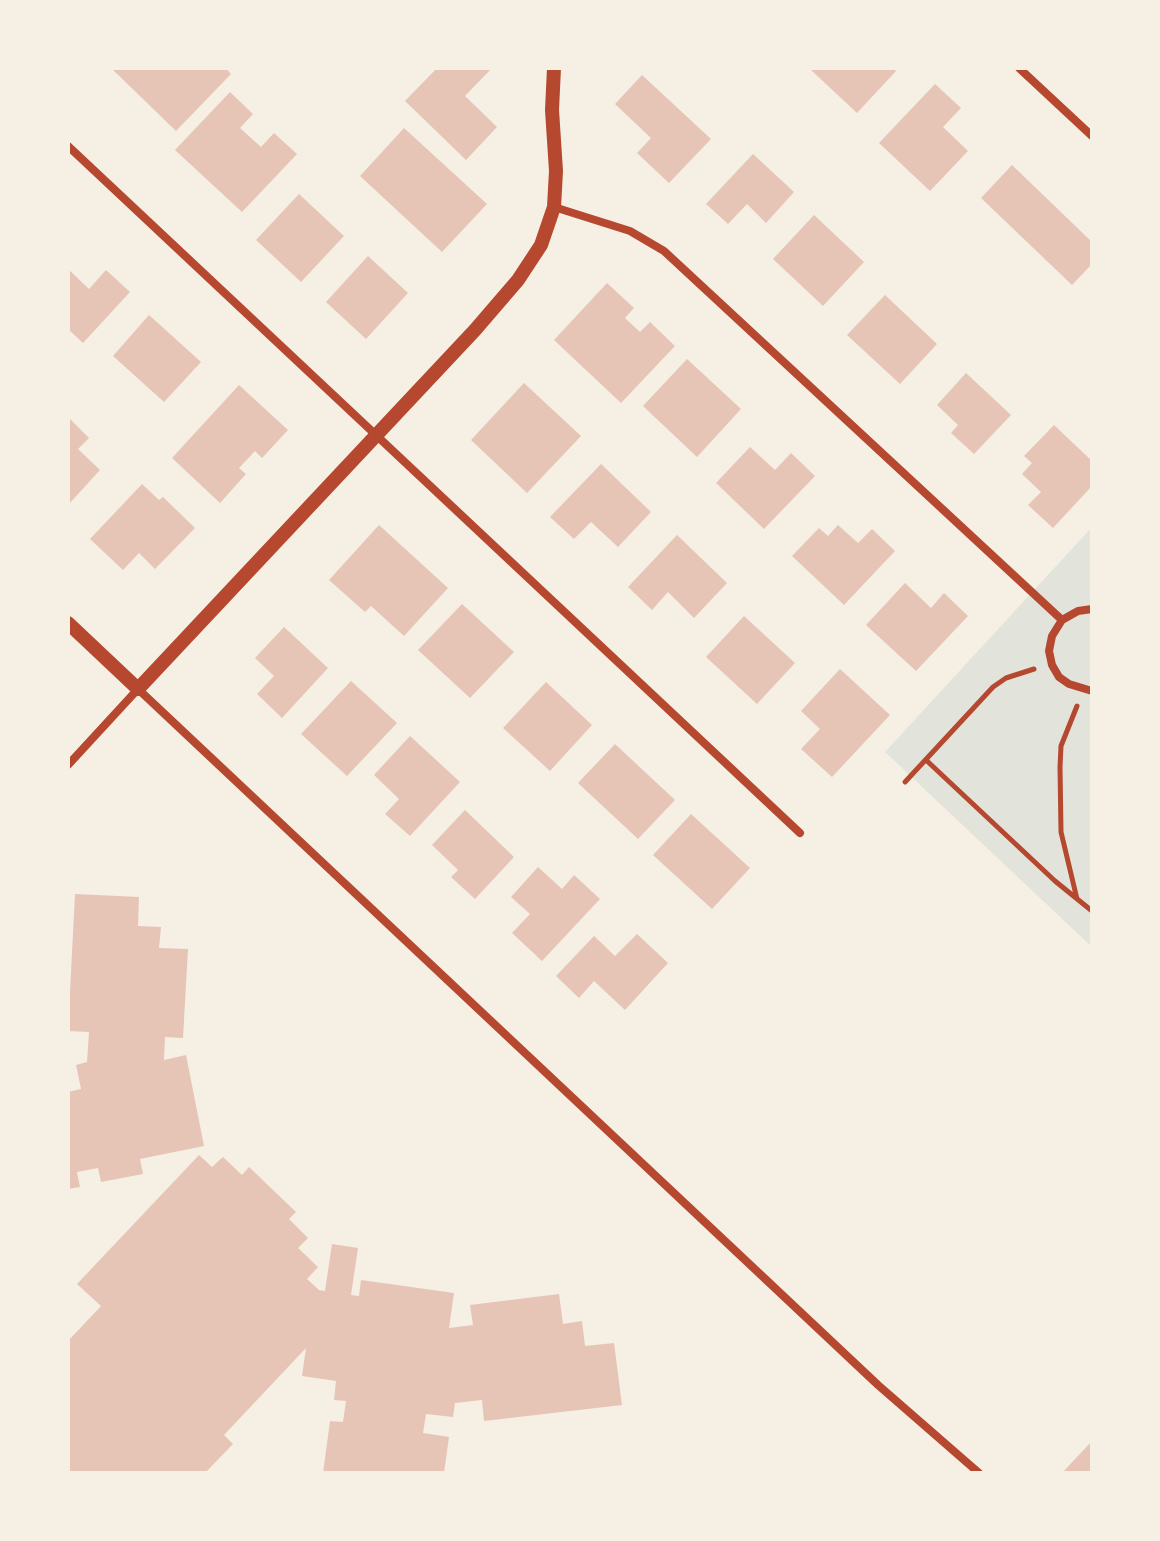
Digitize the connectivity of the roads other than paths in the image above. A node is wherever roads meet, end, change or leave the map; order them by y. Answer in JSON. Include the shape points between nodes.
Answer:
{"nodes":[{"id":1,"x":554,"y":68,"type":"edge"},
{"id":2,"x":1019,"y":68,"type":"edge"},
{"id":3,"x":1092,"y":136,"type":"edge"},
{"id":4,"x":68,"y":146,"type":"edge"},
{"id":5,"x":554,"y":207,"type":"junction"},
{"id":6,"x":375,"y":435,"type":"junction"},
{"id":7,"x":1092,"y":609,"type":"edge"},
{"id":8,"x":1062,"y":620,"type":"junction"},
{"id":9,"x":68,"y":623,"type":"edge"},
{"id":10,"x":138,"y":689,"type":"junction"},
{"id":11,"x":1088,"y":690,"type":"edge"},
{"id":12,"x":68,"y":765,"type":"edge"},
{"id":13,"x":800,"y":833,"type":"dead end"},
{"id":14,"x":979,"y":1473,"type":"edge"}],
"edges":[{"from":1,"to":5,"type":"street"},
{"from":2,"to":3,"type":"street"},
{"from":4,"to":6,"type":"street"},
{"from":5,"to":6,"type":"street","via":[[541,245],[518,280]]},
{"from":5,"to":8,"type":"street","via":[[630,231],[664,251]]},
{"from":6,"to":10,"type":"street"},
{"from":6,"to":13,"type":"street"},
{"from":7,"to":8,"type":"street"},
{"from":8,"to":11,"type":"street","via":[[1052,636],[1052,665],[1069,684]]},
{"from":9,"to":10,"type":"street"},
{"from":10,"to":12,"type":"street"},
{"from":10,"to":14,"type":"street","via":[[878,1385]]}]}
